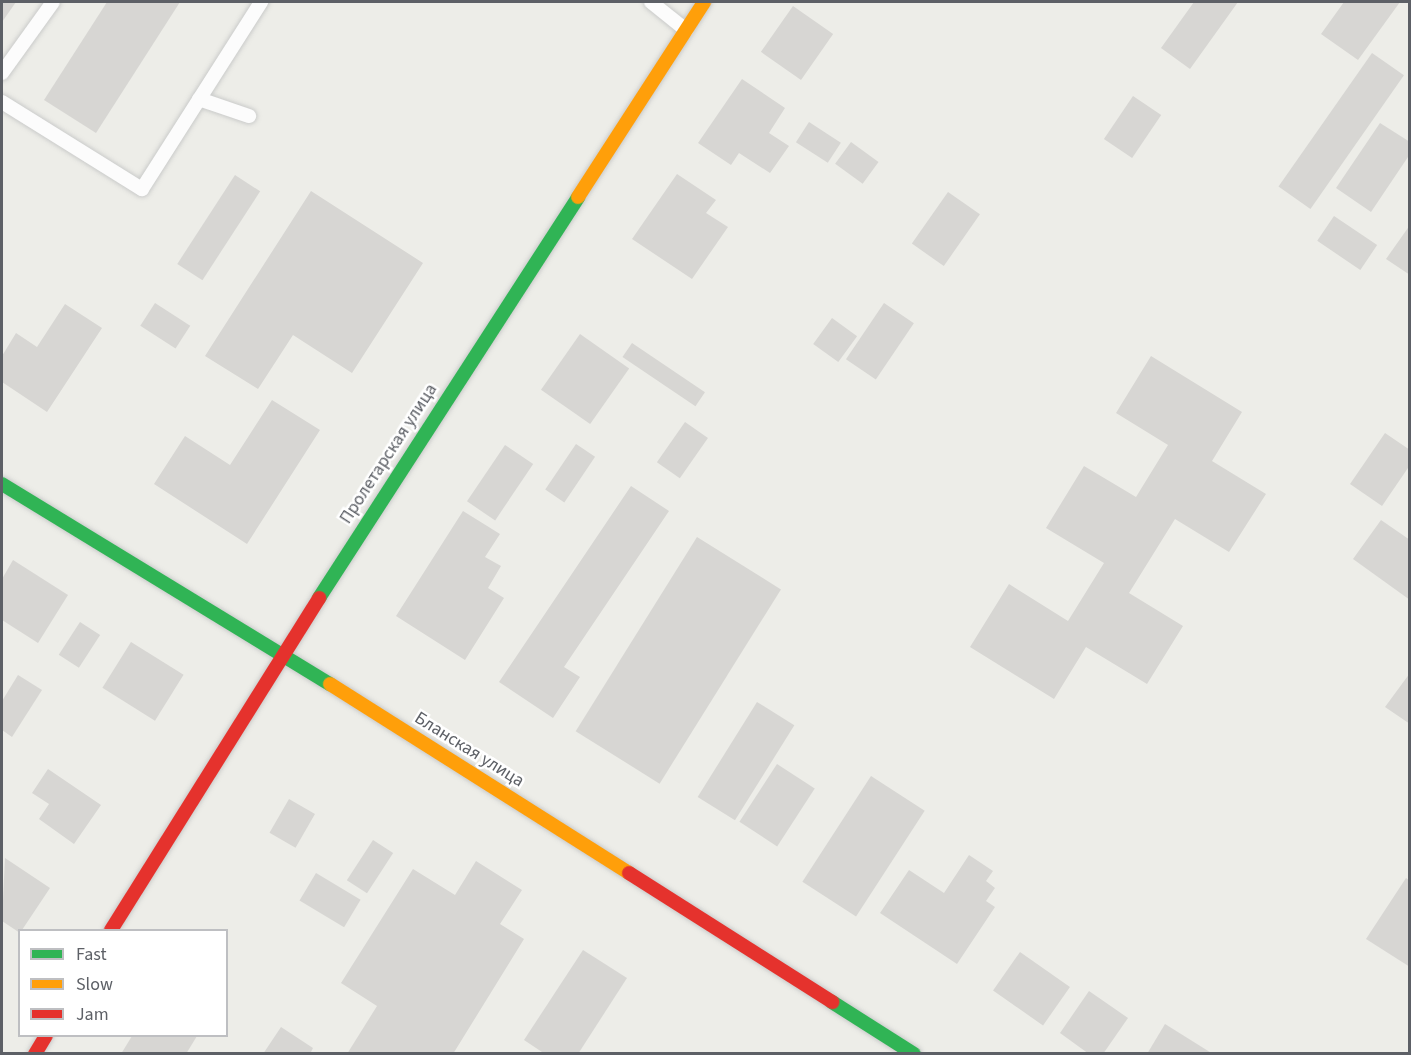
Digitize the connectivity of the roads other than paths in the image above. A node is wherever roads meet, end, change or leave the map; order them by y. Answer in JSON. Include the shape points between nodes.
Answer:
{"nodes":[{"id":1,"x":53,"y":2,"type":"edge"},
{"id":2,"x":261,"y":2,"type":"edge"},
{"id":3,"x":651,"y":2,"type":"edge"},
{"id":4,"x":704,"y":2,"type":"edge"},
{"id":5,"x":686,"y":30,"type":"junction"},
{"id":6,"x":2,"y":73,"type":"edge"},
{"id":7,"x":199,"y":99,"type":"junction"},
{"id":8,"x":2,"y":102,"type":"edge"},
{"id":9,"x":249,"y":116,"type":"dead end"},
{"id":10,"x":2,"y":484,"type":"edge"},
{"id":11,"x":283,"y":654,"type":"junction"},
{"id":12,"x":112,"y":929,"type":"edge"},
{"id":13,"x":45,"y":1037,"type":"edge"},
{"id":14,"x":35,"y":1053,"type":"edge"},
{"id":15,"x":914,"y":1053,"type":"edge"}],
"edges":[{"from":1,"to":6,"type":"lane"},
{"from":2,"to":7,"type":"lane"},
{"from":3,"to":5,"type":"lane"},
{"from":4,"to":5,"type":"street","name":"Пролетарская улица"},
{"from":5,"to":11,"type":"street","name":"Пролетарская улица"},
{"from":7,"to":8,"type":"lane","via":[[142,189]]},
{"from":7,"to":9,"type":"lane"},
{"from":10,"to":11,"type":"street","name":"Бланская улица"},
{"from":11,"to":12,"type":"street","name":"Пролетарская улица"},
{"from":11,"to":15,"type":"street","name":"Бланская улица"},
{"from":13,"to":14,"type":"street"}]}
